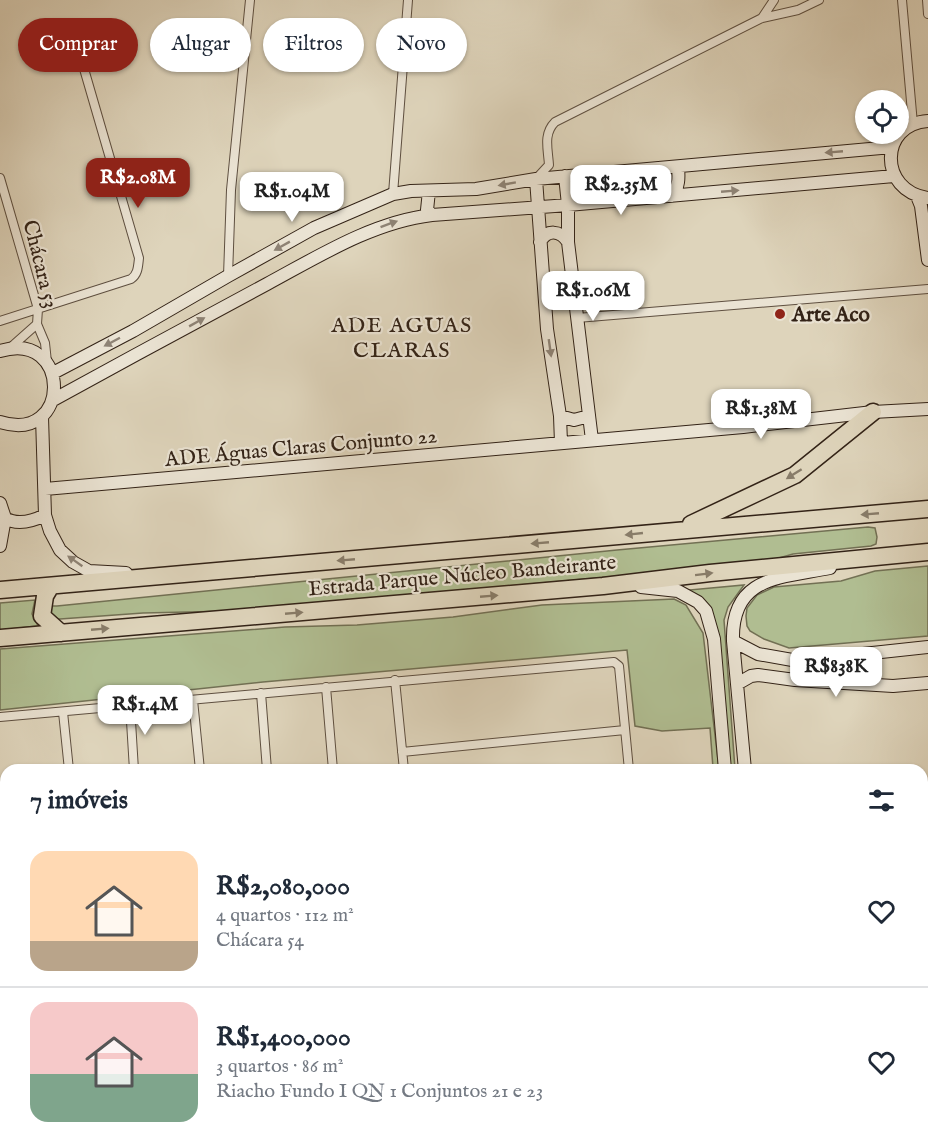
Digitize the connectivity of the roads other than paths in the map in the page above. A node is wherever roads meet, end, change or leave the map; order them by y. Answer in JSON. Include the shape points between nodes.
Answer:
{"nodes":[{"id":1,"x":250,"y":0,"type":"edge"},
{"id":2,"x":408,"y":0,"type":"edge"},
{"id":3,"x":774,"y":0,"type":"edge"},
{"id":4,"x":819,"y":0,"type":"edge"},
{"id":5,"x":902,"y":0,"type":"edge"},
{"id":6,"x":927,"y":0,"type":"edge"},
{"id":7,"x":928,"y":14,"type":"edge"},
{"id":8,"x":762,"y":18,"type":"junction"},
{"id":9,"x":85,"y":72,"type":"edge"},
{"id":10,"x":928,"y":121,"type":"edge"},
{"id":11,"x":914,"y":124,"type":"junction"},
{"id":12,"x":892,"y":147,"type":"junction"},
{"id":13,"x":549,"y":165,"type":"junction"},
{"id":14,"x":678,"y":167,"type":"junction"},
{"id":15,"x":565,"y":176,"type":"junction"},
{"id":16,"x":894,"y":176,"type":"junction"},
{"id":17,"x":0,"y":178,"type":"edge"},
{"id":18,"x":536,"y":179,"type":"junction"},
{"id":19,"x":429,"y":191,"type":"junction"},
{"id":20,"x":393,"y":194,"type":"junction"},
{"id":21,"x":672,"y":196,"type":"junction"},
{"id":22,"x":922,"y":197,"type":"edge"},
{"id":23,"x":568,"y":205,"type":"junction"},
{"id":24,"x":538,"y":206,"type":"junction"},
{"id":25,"x":432,"y":215,"type":"junction"},
{"id":26,"x":540,"y":242,"type":"junction"},
{"id":27,"x":568,"y":242,"type":"junction"},
{"id":28,"x":928,"y":260,"type":"edge"},
{"id":29,"x":228,"y":276,"type":"junction"},
{"id":30,"x":928,"y":288,"type":"edge"},
{"id":31,"x":38,"y":309,"type":"junction"},
{"id":32,"x":577,"y":318,"type":"junction"},
{"id":33,"x":0,"y":321,"type":"edge"},
{"id":34,"x":37,"y":324,"type":"junction"},
{"id":35,"x":5,"y":349,"type":"edge"},
{"id":36,"x":50,"y":368,"type":"junction"},
{"id":37,"x":53,"y":400,"type":"junction"},
{"id":38,"x":928,"y":409,"type":"edge"},
{"id":39,"x":873,"y":412,"type":"junction"},
{"id":40,"x":560,"y":416,"type":"junction"},
{"id":41,"x":589,"y":416,"type":"junction"},
{"id":42,"x":42,"y":417,"type":"junction"},
{"id":43,"x":0,"y":422,"type":"edge"},
{"id":44,"x":592,"y":440,"type":"junction"},
{"id":45,"x":561,"y":443,"type":"junction"},
{"id":46,"x":45,"y":489,"type":"junction"},
{"id":47,"x":0,"y":503,"type":"edge"},
{"id":48,"x":928,"y":508,"type":"edge"},
{"id":49,"x":45,"y":515,"type":"junction"},
{"id":50,"x":5,"y":518,"type":"junction"},
{"id":51,"x":678,"y":530,"type":"junction"},
{"id":52,"x":0,"y":546,"type":"edge"},
{"id":53,"x":928,"y":552,"type":"edge"},
{"id":54,"x":863,"y":558,"type":"junction"},
{"id":55,"x":172,"y":575,"type":"junction"},
{"id":56,"x":51,"y":586,"type":"junction"},
{"id":57,"x":603,"y":586,"type":"junction"},
{"id":58,"x":0,"y":590,"type":"edge"},
{"id":59,"x":61,"y":633,"type":"junction"},
{"id":60,"x":0,"y":638,"type":"edge"},
{"id":61,"x":733,"y":641,"type":"junction"},
{"id":62,"x":928,"y":647,"type":"edge"},
{"id":63,"x":798,"y":661,"type":"junction"},
{"id":64,"x":395,"y":680,"type":"junction"},
{"id":65,"x":795,"y":680,"type":"junction"},
{"id":66,"x":928,"y":683,"type":"edge"},
{"id":67,"x":737,"y":684,"type":"junction"},
{"id":68,"x":326,"y":687,"type":"junction"},
{"id":69,"x":261,"y":693,"type":"junction"},
{"id":70,"x":193,"y":700,"type":"junction"},
{"id":71,"x":130,"y":705,"type":"junction"},
{"id":72,"x":63,"y":712,"type":"junction"},
{"id":73,"x":0,"y":717,"type":"edge"},
{"id":74,"x":625,"y":730,"type":"junction"},
{"id":75,"x":402,"y":752,"type":"junction"},
{"id":76,"x":68,"y":764,"type":"edge"},
{"id":77,"x":135,"y":764,"type":"edge"},
{"id":78,"x":199,"y":764,"type":"edge"},
{"id":79,"x":267,"y":764,"type":"edge"},
{"id":80,"x":332,"y":764,"type":"edge"},
{"id":81,"x":403,"y":764,"type":"edge"},
{"id":82,"x":628,"y":764,"type":"edge"},
{"id":83,"x":724,"y":764,"type":"edge"},
{"id":84,"x":744,"y":764,"type":"edge"}],
"edges":[{"from":1,"to":29,"type":"street","via":[[231,190]]},
{"from":2,"to":20,"type":"street"},
{"from":3,"to":8,"type":"street"},
{"from":4,"to":8,"type":"street","via":[[798,10]]},
{"from":5,"to":11,"type":"street"},
{"from":6,"to":7,"type":"street"},
{"from":8,"to":13,"type":"street","via":[[555,122],[547,137]]},
{"from":9,"to":31,"type":"street","via":[[139,258],[138,268],[131,279]]},
{"from":10,"to":11,"type":"street"},
{"from":11,"to":12,"type":"street","via":[[900,133]]},
{"from":12,"to":14,"type":"street","one_way":true},
{"from":12,"to":16,"type":"street"},
{"from":13,"to":15,"type":"street"},
{"from":13,"to":18,"type":"street"},
{"from":14,"to":15,"type":"street"},
{"from":14,"to":21,"type":"street","via":[[678,185]]},
{"from":15,"to":18,"type":"street"},
{"from":15,"to":23,"type":"street"},
{"from":21,"to":16,"type":"street","one_way":true},
{"from":16,"to":22,"type":"street"},
{"from":17,"to":31,"type":"street","name":"Chácara 53"},
{"from":18,"to":19,"type":"street","one_way":true,"via":[[476,189]]},
{"from":18,"to":24,"type":"street"},
{"from":19,"to":20,"type":"street"},
{"from":19,"to":25,"type":"street","via":[[427,210]]},
{"from":20,"to":29,"type":"street","one_way":true,"via":[[314,228]]},
{"from":21,"to":23,"type":"street"},
{"from":22,"to":28,"type":"street"},
{"from":23,"to":24,"type":"street"},
{"from":23,"to":27,"type":"street"},
{"from":24,"to":25,"type":"street"},
{"from":24,"to":26,"type":"street"},
{"from":37,"to":25,"type":"street","one_way":true,"via":[[362,236],[390,223]]},
{"from":26,"to":27,"type":"street","via":[[549,232],[558,232]]},
{"from":26,"to":40,"type":"street","one_way":true},
{"from":27,"to":32,"type":"street"},
{"from":29,"to":36,"type":"street","one_way":true,"via":[[133,331]]},
{"from":30,"to":32,"type":"street"},
{"from":31,"to":33,"type":"street"},
{"from":31,"to":34,"type":"street","name":"Chácara 53"},
{"from":32,"to":41,"type":"street"},
{"from":34,"to":35,"type":"street","name":"Chácara 53"},
{"from":34,"to":36,"type":"street","name":"Chácara 53"},
{"from":35,"to":36,"type":"street","via":[[24,348],[37,354]]},
{"from":36,"to":37,"type":"street","via":[[55,386]]},
{"from":37,"to":42,"type":"street"},
{"from":38,"to":39,"type":"street","name":"ADE Águas Claras Conjunto 22"},
{"from":39,"to":44,"type":"street","name":"ADE Águas Claras Conjunto 22"},
{"from":39,"to":51,"type":"highway","one_way":true,"via":[[795,475]]},
{"from":40,"to":41,"type":"street","via":[[574,420]]},
{"from":40,"to":45,"type":"street"},
{"from":41,"to":44,"type":"street"},
{"from":42,"to":43,"type":"street","via":[[12,426]]},
{"from":42,"to":46,"type":"street"},
{"from":44,"to":45,"type":"street","name":"ADE Águas Claras Conjunto 22"},
{"from":45,"to":46,"type":"street","name":"ADE Águas Claras Conjunto 22"},
{"from":46,"to":49,"type":"street"},
{"from":47,"to":50,"type":"street"},
{"from":48,"to":51,"type":"highway","name":"Estrada Parque Núcleo Bandeirante","one_way":true},
{"from":49,"to":50,"type":"street","via":[[18,523]]},
{"from":55,"to":49,"type":"street","one_way":true,"via":[[89,571],[60,550]]},
{"from":50,"to":52,"type":"street"},
{"from":51,"to":55,"type":"highway","name":"Estrada Parque Núcleo Bandeirante","one_way":true},
{"from":53,"to":54,"type":"highway","name":"Estrada Parque Núcleo Bandeirante"},
{"from":57,"to":54,"type":"highway","name":"Estrada Parque Núcleo Bandeirante","one_way":true},
{"from":54,"to":61,"type":"street","via":[[764,582],[750,590],[739,604],[732,624]]},
{"from":55,"to":56,"type":"highway","name":"Estrada Parque Núcleo Bandeirante"},
{"from":56,"to":58,"type":"highway","name":"Estrada Parque Núcleo Bandeirante"},
{"from":56,"to":59,"type":"highway","via":[[42,616]]},
{"from":59,"to":57,"type":"highway","name":"Estrada Parque Núcleo Bandeirante","one_way":true},
{"from":57,"to":83,"type":"street","via":[[678,591],[706,611],[714,639]]},
{"from":59,"to":60,"type":"highway","name":"Estrada Parque Núcleo Bandeirante"},
{"from":61,"to":63,"type":"street","via":[[758,654]]},
{"from":61,"to":67,"type":"street"},
{"from":62,"to":63,"type":"street"},
{"from":63,"to":65,"type":"street"},
{"from":64,"to":68,"type":"street"},
{"from":64,"to":74,"type":"street","via":[[616,662]]},
{"from":64,"to":75,"type":"street"},
{"from":65,"to":66,"type":"street","via":[[893,686]]},
{"from":65,"to":67,"type":"street","via":[[758,675]]},
{"from":67,"to":84,"type":"street"},
{"from":68,"to":69,"type":"street"},
{"from":68,"to":80,"type":"street"},
{"from":69,"to":70,"type":"street"},
{"from":69,"to":79,"type":"street"},
{"from":70,"to":71,"type":"street"},
{"from":70,"to":78,"type":"street"},
{"from":71,"to":72,"type":"street"},
{"from":71,"to":77,"type":"street"},
{"from":72,"to":73,"type":"street"},
{"from":72,"to":76,"type":"street"},
{"from":74,"to":75,"type":"street"},
{"from":74,"to":82,"type":"street"},
{"from":75,"to":81,"type":"street"}]}
